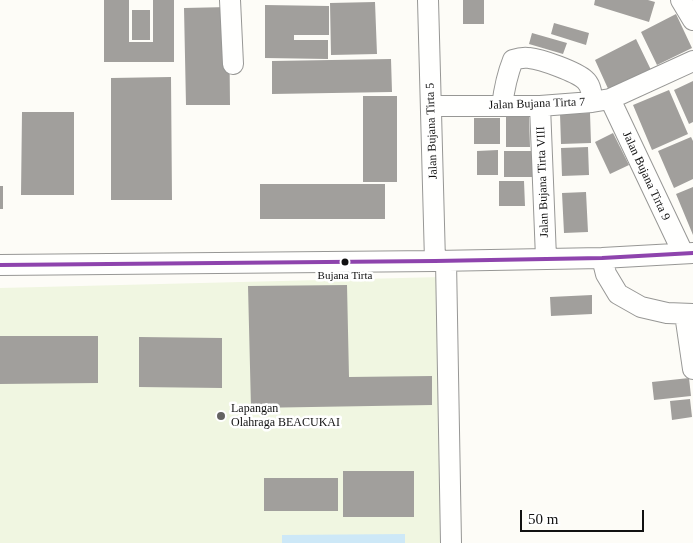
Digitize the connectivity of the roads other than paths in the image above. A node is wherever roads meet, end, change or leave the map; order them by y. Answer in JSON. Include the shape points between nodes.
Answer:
{"nodes":[{"id":1,"x":230,"y":0,"type":"edge"},
{"id":2,"x":428,"y":0,"type":"edge"},
{"id":3,"x":681,"y":0,"type":"edge"},
{"id":4,"x":693,"y":20,"type":"edge"},
{"id":5,"x":693,"y":61,"type":"edge"},
{"id":6,"x":233,"y":64,"type":"dead end"},
{"id":7,"x":601,"y":101,"type":"junction"},
{"id":8,"x":432,"y":106,"type":"junction"},
{"id":9,"x":502,"y":106,"type":"junction"},
{"id":10,"x":540,"y":106,"type":"junction"},
{"id":11,"x":688,"y":253,"type":"edge"},
{"id":12,"x":546,"y":258,"type":"junction"},
{"id":13,"x":602,"y":258,"type":"junction"},
{"id":14,"x":441,"y":261,"type":"junction"},
{"id":15,"x":0,"y":265,"type":"edge"},
{"id":16,"x":689,"y":314,"type":"edge"},
{"id":17,"x":693,"y":370,"type":"edge"},
{"id":18,"x":451,"y":543,"type":"edge"}],
"edges":[{"from":1,"to":6,"type":"street"},
{"from":2,"to":8,"type":"street","name":"Jalan Bujana Tirta 5"},
{"from":3,"to":4,"type":"street"},
{"from":5,"to":7,"type":"street","name":"Jalan Bujana Tirta 7"},
{"from":7,"to":9,"type":"street","name":"Jalan Bujana Tirta 9","via":[[579,76],[521,57],[513,60],[505,82]]},
{"from":7,"to":10,"type":"street","name":"Jalan Bujana Tirta 7"},
{"from":7,"to":11,"type":"street","name":"Jalan Bujana Tirta 9"},
{"from":8,"to":9,"type":"street","name":"Jalan Bujana Tirta 7"},
{"from":8,"to":14,"type":"street","name":"Jalan Bujana Tirta 5"},
{"from":9,"to":10,"type":"street","name":"Jalan Bujana Tirta 7"},
{"from":10,"to":12,"type":"street","name":"Jalan Bujana Tirta VIII"},
{"from":11,"to":13,"type":"street"},
{"from":12,"to":13,"type":"street"},
{"from":12,"to":14,"type":"street"},
{"from":13,"to":16,"type":"street","via":[[606,274],[618,294],[641,307]]},
{"from":14,"to":15,"type":"street"},
{"from":14,"to":18,"type":"street","name":"Jalan Bujana Tirta 5"},
{"from":16,"to":17,"type":"street"}]}
